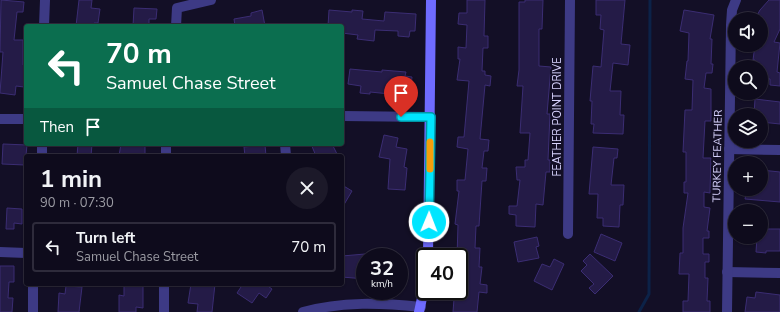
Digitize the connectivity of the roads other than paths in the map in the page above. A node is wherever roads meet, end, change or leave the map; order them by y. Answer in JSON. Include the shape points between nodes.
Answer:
{"nodes":[{"id":1,"x":45,"y":0,"type":"edge"},
{"id":2,"x":211,"y":0,"type":"edge"},
{"id":3,"x":431,"y":0,"type":"edge"},
{"id":4,"x":570,"y":0,"type":"edge"},
{"id":5,"x":736,"y":0,"type":"edge"},
{"id":6,"x":44,"y":24,"type":"edge"},
{"id":7,"x":176,"y":24,"type":"edge"},
{"id":8,"x":344,"y":116,"type":"edge"},
{"id":9,"x":431,"y":117,"type":"junction"},
{"id":10,"x":0,"y":119,"type":"edge"},
{"id":11,"x":24,"y":119,"type":"edge"},
{"id":12,"x":729,"y":149,"type":"junction"},
{"id":13,"x":780,"y":150,"type":"edge"},
{"id":14,"x":568,"y":234,"type":"dead end"},
{"id":15,"x":428,"y":248,"type":"edge"},
{"id":16,"x":0,"y":252,"type":"edge"},
{"id":17,"x":24,"y":253,"type":"edge"},
{"id":18,"x":727,"y":272,"type":"junction"},
{"id":19,"x":780,"y":273,"type":"edge"},
{"id":20,"x":33,"y":286,"type":"edge"},
{"id":21,"x":164,"y":286,"type":"edge"},
{"id":22,"x":420,"y":309,"type":"edge"},
{"id":23,"x":33,"y":312,"type":"edge"},
{"id":24,"x":164,"y":312,"type":"edge"},
{"id":25,"x":303,"y":312,"type":"edge"},
{"id":26,"x":727,"y":312,"type":"edge"}],
"edges":[{"from":1,"to":6,"type":"street"},
{"from":2,"to":7,"type":"street","via":[[177,8]]},
{"from":3,"to":9,"type":"street"},
{"from":4,"to":14,"type":"street","name":"FEATHER POINT DRIVE"},
{"from":5,"to":12,"type":"street","name":"TURKEY FEATHER","via":[[730,25]]},
{"from":8,"to":9,"type":"street"},
{"from":9,"to":15,"type":"street"},
{"from":10,"to":11,"type":"street"},
{"from":12,"to":13,"type":"street"},
{"from":12,"to":18,"type":"street","name":"TURKEY FEATHER"},
{"from":16,"to":17,"type":"street"},
{"from":18,"to":19,"type":"street"},
{"from":18,"to":26,"type":"street","name":"TURKEY FEATHER"},
{"from":20,"to":23,"type":"street"},
{"from":21,"to":24,"type":"street"},
{"from":22,"to":25,"type":"street","via":[[379,303],[352,304]]}]}
